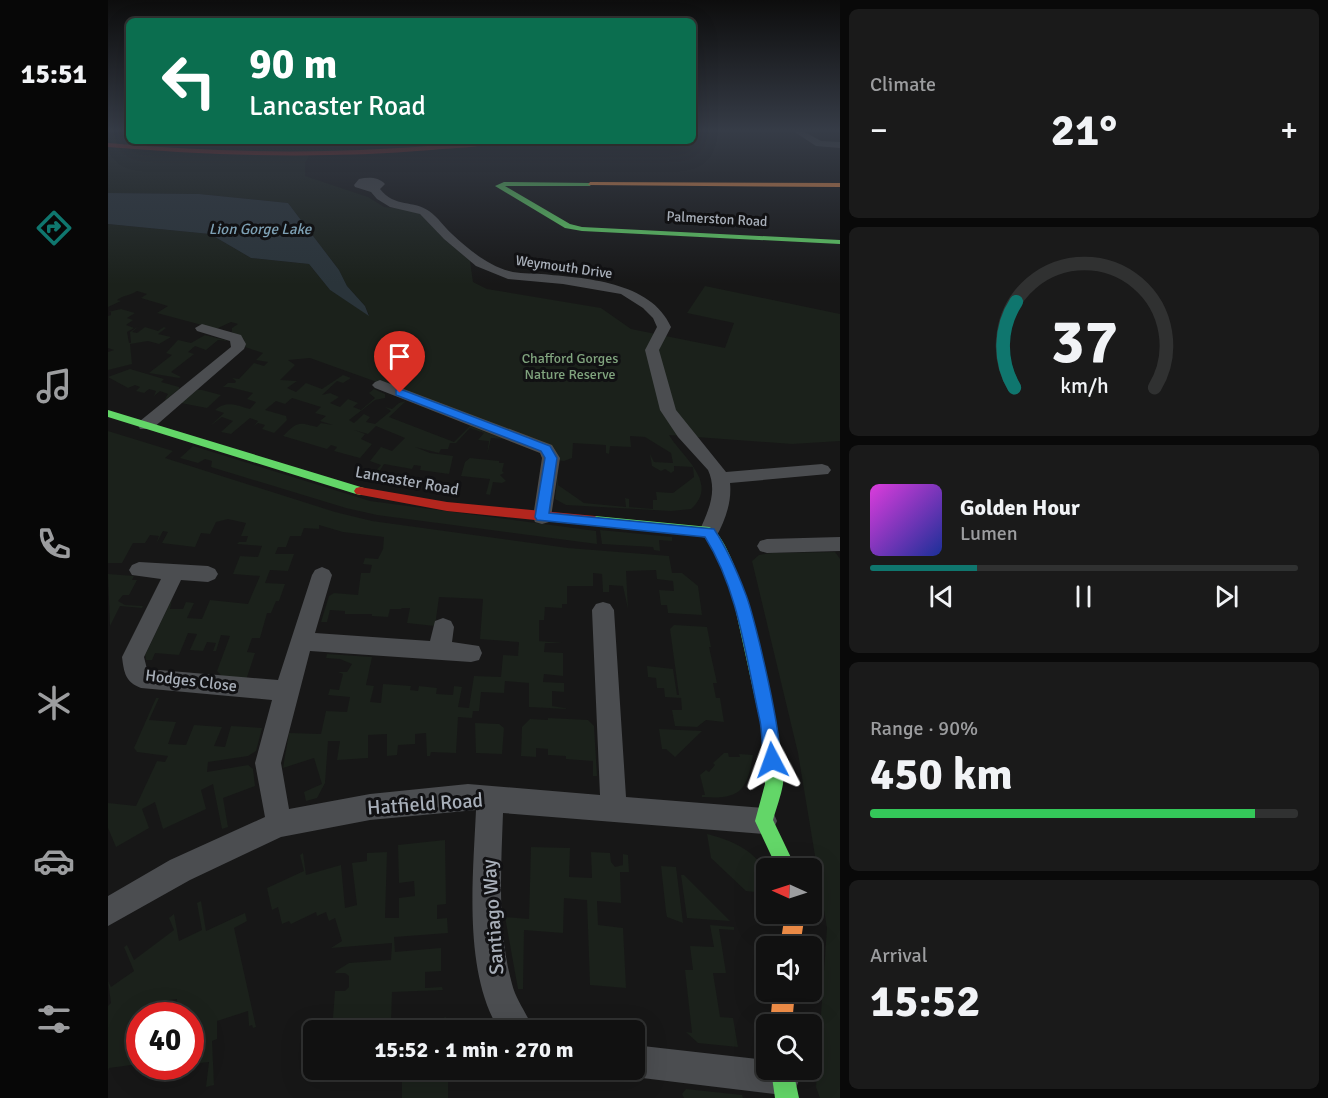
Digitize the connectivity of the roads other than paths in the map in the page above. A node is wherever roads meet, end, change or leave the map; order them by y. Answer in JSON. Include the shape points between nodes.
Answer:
{"nodes":[{"id":1,"x":840,"y":185,"type":"edge"},
{"id":2,"x":374,"y":188,"type":"dead end"},
{"id":3,"x":840,"y":242,"type":"edge"},
{"id":4,"x":234,"y":324,"type":"dead end"},
{"id":5,"x":202,"y":328,"type":"dead end"},
{"id":6,"x":221,"y":333,"type":"junction"},
{"id":7,"x":380,"y":385,"type":"dead end"},
{"id":8,"x":108,"y":413,"type":"edge"},
{"id":9,"x":146,"y":425,"type":"junction"},
{"id":10,"x":822,"y":470,"type":"dead end"},
{"id":11,"x":722,"y":478,"type":"junction"},
{"id":12,"x":542,"y":517,"type":"junction"},
{"id":13,"x":709,"y":532,"type":"junction"},
{"id":14,"x":840,"y":544,"type":"edge"},
{"id":15,"x":767,"y":546,"type":"dead end"},
{"id":16,"x":140,"y":570,"type":"dead end"},
{"id":17,"x":175,"y":572,"type":"junction"},
{"id":18,"x":208,"y":574,"type":"dead end"},
{"id":19,"x":322,"y":575,"type":"dead end"},
{"id":20,"x":603,"y":610,"type":"dead end"},
{"id":21,"x":443,"y":627,"type":"dead end"},
{"id":22,"x":303,"y":641,"type":"junction"},
{"id":23,"x":440,"y":651,"type":"junction"},
{"id":24,"x":471,"y":653,"type":"dead end"},
{"id":25,"x":286,"y":691,"type":"junction"},
{"id":26,"x":490,"y":798,"type":"junction"},
{"id":27,"x":614,"y":807,"type":"junction"},
{"id":28,"x":764,"y":821,"type":"junction"},
{"id":29,"x":279,"y":824,"type":"junction"},
{"id":30,"x":782,"y":858,"type":"edge"},
{"id":31,"x":108,"y":912,"type":"edge"},
{"id":32,"x":509,"y":1020,"type":"edge"},
{"id":33,"x":645,"y":1062,"type":"edge"},
{"id":34,"x":784,"y":1082,"type":"edge"}],
"edges":[{"from":1,"to":3,"type":"street","name":"Palmerston Road","via":[[499,186],[568,226],[582,229]]},
{"from":2,"to":11,"type":"street","name":"Weymouth Drive","via":[[394,205],[430,216],[480,263],[513,276],[563,280],[632,294],[662,320],[662,334],[652,350],[668,409]]},
{"from":4,"to":6,"type":"street"},
{"from":5,"to":6,"type":"street"},
{"from":6,"to":9,"type":"street","via":[[238,341],[237,349]]},
{"from":7,"to":12,"type":"street","via":[[394,398],[546,448],[551,458]]},
{"from":8,"to":9,"type":"street","name":"Lancaster Road"},
{"from":9,"to":12,"type":"street","name":"Lancaster Road","via":[[365,492],[455,508]]},
{"from":10,"to":11,"type":"street"},
{"from":11,"to":13,"type":"street","via":[[723,500]]},
{"from":12,"to":13,"type":"street","name":"Lancaster Road"},
{"from":13,"to":28,"type":"street","via":[[724,555],[740,598],[771,735],[774,784]]},
{"from":14,"to":15,"type":"street"},
{"from":16,"to":17,"type":"street"},
{"from":17,"to":18,"type":"street"},
{"from":17,"to":25,"type":"street","name":"Hodges Close","via":[[133,657],[135,672],[141,678]]},
{"from":19,"to":22,"type":"street"},
{"from":20,"to":27,"type":"street"},
{"from":21,"to":23,"type":"street"},
{"from":22,"to":23,"type":"street"},
{"from":22,"to":25,"type":"street"},
{"from":23,"to":24,"type":"street"},
{"from":25,"to":29,"type":"street","via":[[268,763]]},
{"from":26,"to":27,"type":"street","name":"Hatfield Road"},
{"from":26,"to":29,"type":"street","name":"Hatfield Road","via":[[370,807]]},
{"from":26,"to":32,"type":"street","name":"Santiago Way","via":[[487,878],[494,964],[504,1013]]},
{"from":27,"to":28,"type":"street","name":"Hatfield Road"},
{"from":28,"to":30,"type":"street"},
{"from":29,"to":31,"type":"street","name":"Hatfield Road","via":[[180,870]]},
{"from":33,"to":34,"type":"street"}]}
